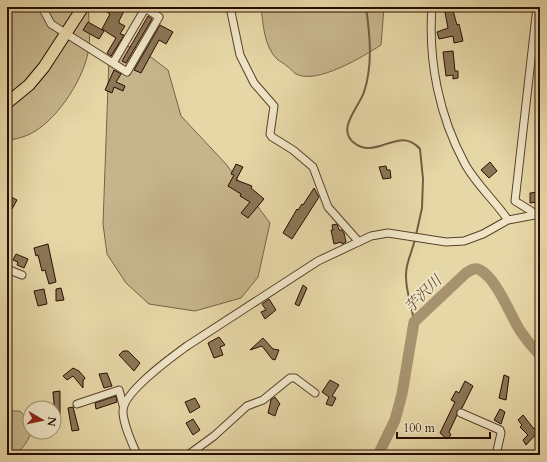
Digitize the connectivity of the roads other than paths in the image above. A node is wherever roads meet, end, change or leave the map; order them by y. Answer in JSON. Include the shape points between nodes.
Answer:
{"nodes":[{"id":1,"x":42,"y":7,"type":"edge"},
{"id":2,"x":83,"y":7,"type":"edge"},
{"id":3,"x":230,"y":7,"type":"edge"},
{"id":4,"x":432,"y":7,"type":"edge"},
{"id":5,"x":537,"y":7,"type":"edge"},
{"id":6,"x":145,"y":8,"type":"edge"},
{"id":7,"x":67,"y":34,"type":"junction"},
{"id":8,"x":113,"y":63,"type":"junction"},
{"id":9,"x":7,"y":103,"type":"edge"},
{"id":10,"x":538,"y":214,"type":"edge"},
{"id":11,"x":508,"y":220,"type":"junction"},
{"id":12,"x":359,"y":242,"type":"junction"},
{"id":13,"x":7,"y":270,"type":"edge"},
{"id":14,"x":22,"y":275,"type":"dead end"},
{"id":15,"x":315,"y":393,"type":"dead end"},
{"id":16,"x":77,"y":404,"type":"dead end"},
{"id":17,"x":123,"y":405,"type":"junction"},
{"id":18,"x":461,"y":413,"type":"dead end"},
{"id":19,"x":137,"y":455,"type":"edge"},
{"id":20,"x":188,"y":455,"type":"edge"},
{"id":21,"x":496,"y":455,"type":"edge"}],
"edges":[{"from":1,"to":7,"type":"street","via":[[51,24]]},
{"from":2,"to":7,"type":"main road"},
{"from":3,"to":12,"type":"street","via":[[240,54],[254,83],[274,106],[270,134],[313,167],[328,207]]},
{"from":4,"to":11,"type":"street","via":[[430,33],[437,92],[442,110],[465,164]]},
{"from":5,"to":10,"type":"street","via":[[514,201]]},
{"from":6,"to":8,"type":"street"},
{"from":6,"to":8,"type":"street","via":[[159,17],[127,72]]},
{"from":7,"to":8,"type":"street"},
{"from":7,"to":9,"type":"main road","via":[[29,85]]},
{"from":10,"to":11,"type":"street"},
{"from":11,"to":12,"type":"street","via":[[464,241],[446,242],[376,234]]},
{"from":12,"to":17,"type":"street","via":[[318,261],[188,346],[130,395]]},
{"from":13,"to":14,"type":"street"},
{"from":15,"to":20,"type":"street","via":[[295,378],[290,378],[263,400],[247,406]]},
{"from":16,"to":17,"type":"street","via":[[119,390]]},
{"from":17,"to":19,"type":"street","via":[[123,416]]},
{"from":18,"to":21,"type":"street","via":[[500,430]]}]}
